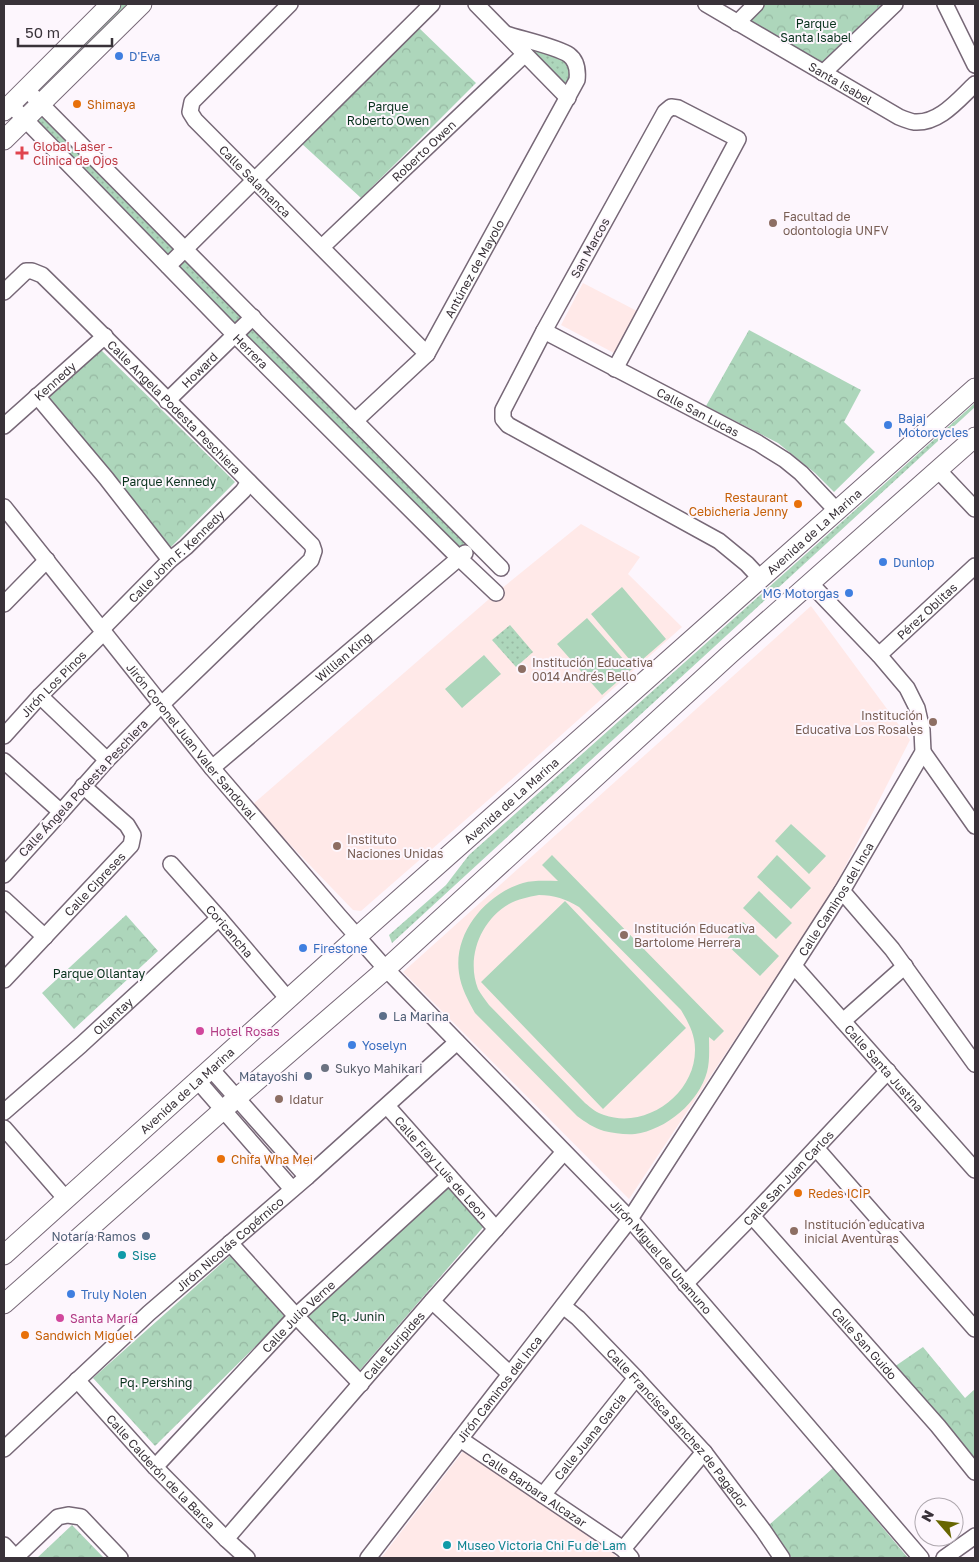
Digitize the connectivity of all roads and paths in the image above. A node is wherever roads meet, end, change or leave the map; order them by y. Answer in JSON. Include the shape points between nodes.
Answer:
{"nodes":[{"id":1,"x":111,"y":4,"type":"edge"},
{"id":2,"x":142,"y":4,"type":"edge"},
{"id":3,"x":290,"y":4,"type":"edge"},
{"id":4,"x":432,"y":4,"type":"edge"},
{"id":5,"x":476,"y":4,"type":"edge"},
{"id":6,"x":706,"y":4,"type":"edge"},
{"id":7,"x":756,"y":4,"type":"edge"},
{"id":8,"x":895,"y":4,"type":"edge"},
{"id":9,"x":945,"y":4,"type":"edge"},
{"id":10,"x":737,"y":23,"type":"junction"},
{"id":11,"x":506,"y":34,"type":"junction"},
{"id":12,"x":525,"y":54,"type":"junction"},
{"id":13,"x":975,"y":66,"type":"edge"},
{"id":14,"x":823,"y":73,"type":"junction"},
{"id":15,"x":975,"y":84,"type":"edge"},
{"id":16,"x":26,"y":89,"type":"junction"},
{"id":17,"x":568,"y":98,"type":"junction"},
{"id":18,"x":40,"y":104,"type":"junction"},
{"id":19,"x":7,"y":108,"type":"edge"},
{"id":20,"x":25,"y":119,"type":"junction"},
{"id":21,"x":4,"y":140,"type":"edge"},
{"id":22,"x":254,"y":180,"type":"junction"},
{"id":23,"x":322,"y":247,"type":"junction"},
{"id":24,"x":185,"y":249,"type":"junction"},
{"id":25,"x":168,"y":266,"type":"junction"},
{"id":26,"x":4,"y":292,"type":"edge"},
{"id":27,"x":253,"y":317,"type":"junction"},
{"id":28,"x":544,"y":331,"type":"junction"},
{"id":29,"x":235,"y":335,"type":"junction"},
{"id":30,"x":105,"y":336,"type":"junction"},
{"id":31,"x":427,"y":354,"type":"junction"},
{"id":32,"x":615,"y":369,"type":"junction"},
{"id":33,"x":975,"y":388,"type":"edge"},
{"id":34,"x":37,"y":396,"type":"junction"},
{"id":35,"x":167,"y":401,"type":"junction"},
{"id":36,"x":356,"y":421,"type":"junction"},
{"id":37,"x":4,"y":426,"type":"edge"},
{"id":38,"x":975,"y":437,"type":"edge"},
{"id":39,"x":938,"y":470,"type":"junction"},
{"id":40,"x":249,"y":482,"type":"junction"},
{"id":41,"x":4,"y":507,"type":"edge"},
{"id":42,"x":975,"y":509,"type":"edge"},
{"id":43,"x":837,"y":511,"type":"junction"},
{"id":44,"x":476,"y":544,"type":"junction"},
{"id":45,"x":313,"y":556,"type":"joint"},
{"id":46,"x":459,"y":558,"type":"junction"},
{"id":47,"x":46,"y":560,"type":"junction"},
{"id":48,"x":170,"y":560,"type":"junction"},
{"id":49,"x":975,"y":566,"type":"edge"},
{"id":50,"x":501,"y":568,"type":"dead end"},
{"id":51,"x":761,"y":579,"type":"junction"},
{"id":52,"x":810,"y":583,"type":"junction"},
{"id":53,"x":496,"y":593,"type":"dead end"},
{"id":54,"x":4,"y":604,"type":"edge"},
{"id":55,"x":103,"y":630,"type":"junction"},
{"id":56,"x":879,"y":655,"type":"junction"},
{"id":57,"x":40,"y":696,"type":"junction"},
{"id":58,"x":161,"y":705,"type":"junction"},
{"id":59,"x":4,"y":736,"type":"edge"},
{"id":60,"x":923,"y":752,"type":"junction"},
{"id":61,"x":107,"y":760,"type":"junction"},
{"id":62,"x":4,"y":761,"type":"edge"},
{"id":63,"x":212,"y":768,"type":"junction"},
{"id":64,"x":83,"y":786,"type":"junction"},
{"id":65,"x":61,"y":812,"type":"junction"},
{"id":66,"x":975,"y":826,"type":"edge"},
{"id":67,"x":171,"y":864,"type":"dead end"},
{"id":68,"x":4,"y":875,"type":"edge"},
{"id":69,"x":842,"y":891,"type":"junction"},
{"id":70,"x":4,"y":899,"type":"edge"},
{"id":71,"x":220,"y":918,"type":"junction"},
{"id":72,"x":45,"y":937,"type":"junction"},
{"id":73,"x":358,"y":937,"type":"junction"},
{"id":74,"x":794,"y":966,"type":"junction"},
{"id":75,"x":905,"y":966,"type":"junction"},
{"id":76,"x":386,"y":969,"type":"junction"},
{"id":77,"x":4,"y":980,"type":"edge"},
{"id":78,"x":288,"y":999,"type":"junction"},
{"id":79,"x":843,"y":1021,"type":"junction"},
{"id":80,"x":457,"y":1042,"type":"junction"},
{"id":81,"x":975,"y":1064,"type":"edge"},
{"id":82,"x":888,"y":1071,"type":"junction"},
{"id":83,"x":205,"y":1075,"type":"junction"},
{"id":84,"x":230,"y":1104,"type":"junction"},
{"id":85,"x":387,"y":1106,"type":"junction"},
{"id":86,"x":4,"y":1112,"type":"edge"},
{"id":87,"x":4,"y":1128,"type":"edge"},
{"id":88,"x":816,"y":1148,"type":"junction"},
{"id":89,"x":564,"y":1152,"type":"junction"},
{"id":90,"x":975,"y":1168,"type":"edge"},
{"id":91,"x":449,"y":1176,"type":"junction"},
{"id":92,"x":307,"y":1177,"type":"junction"},
{"id":93,"x":292,"y":1189,"type":"junction"},
{"id":94,"x":66,"y":1199,"type":"junction"},
{"id":95,"x":752,"y":1216,"type":"junction"},
{"id":96,"x":630,"y":1219,"type":"junction"},
{"id":97,"x":496,"y":1229,"type":"junction"},
{"id":98,"x":230,"y":1243,"type":"junction"},
{"id":99,"x":4,"y":1256,"type":"edge"},
{"id":100,"x":685,"y":1284,"type":"junction"},
{"id":101,"x":432,"y":1301,"type":"junction"},
{"id":102,"x":4,"y":1304,"type":"edge"},
{"id":103,"x":563,"y":1306,"type":"junction"},
{"id":104,"x":296,"y":1316,"type":"junction"},
{"id":105,"x":975,"y":1329,"type":"edge"},
{"id":106,"x":510,"y":1374,"type":"junction"},
{"id":107,"x":636,"y":1378,"type":"junction"},
{"id":108,"x":77,"y":1380,"type":"junction"},
{"id":109,"x":360,"y":1384,"type":"junction"},
{"id":110,"x":460,"y":1439,"type":"junction"},
{"id":111,"x":4,"y":1449,"type":"edge"},
{"id":112,"x":704,"y":1452,"type":"junction"},
{"id":113,"x":155,"y":1466,"type":"junction"},
{"id":114,"x":975,"y":1472,"type":"edge"},
{"id":115,"x":543,"y":1495,"type":"junction"},
{"id":116,"x":975,"y":1536,"type":"edge"},
{"id":117,"x":226,"y":1539,"type":"junction"},
{"id":118,"x":4,"y":1545,"type":"edge"},
{"id":119,"x":627,"y":1554,"type":"edge"},
{"id":120,"x":16,"y":1558,"type":"edge"},
{"id":121,"x":120,"y":1558,"type":"edge"},
{"id":122,"x":248,"y":1558,"type":"edge"},
{"id":123,"x":368,"y":1558,"type":"edge"},
{"id":124,"x":782,"y":1558,"type":"edge"},
{"id":125,"x":921,"y":1558,"type":"edge"},
{"id":126,"x":944,"y":1558,"type":"edge"}],
"edges":[{"from":1,"to":16,"type":"main road"},
{"from":2,"to":18,"type":"main road"},
{"from":3,"to":22,"type":"street","name":"Calle Salamanca","via":[[190,106],[195,120]]},
{"from":4,"to":22,"type":"street"},
{"from":5,"to":11,"type":"street","name":"Antúnez de Mayolo"},
{"from":6,"to":10,"type":"street","name":"Santa Isabel"},
{"from":7,"to":10,"type":"street"},
{"from":8,"to":14,"type":"street"},
{"from":9,"to":13,"type":"street"},
{"from":10,"to":14,"type":"street","name":"Santa Isabel"},
{"from":11,"to":12,"type":"street","name":"Antúnez de Mayolo"},
{"from":11,"to":17,"type":"street","name":"Antúnez de Mayolo","via":[[570,56],[578,72]]},
{"from":12,"to":17,"type":"street","name":"Antúnez de Mayolo"},
{"from":12,"to":23,"type":"street","name":"Roberto Owen"},
{"from":14,"to":15,"type":"street","name":"Santa Isabel","via":[[912,122],[933,119],[945,112]]},
{"from":16,"to":18,"type":"street","name":"Herrera"},
{"from":16,"to":19,"type":"main road"},
{"from":17,"to":31,"type":"street","name":"Antúnez de Mayolo"},
{"from":18,"to":20,"type":"main road"},
{"from":18,"to":24,"type":"street","name":"Herrera"},
{"from":19,"to":20,"type":"street","name":"Herrera"},
{"from":20,"to":21,"type":"main road"},
{"from":20,"to":25,"type":"street","name":"Herrera"},
{"from":22,"to":23,"type":"street","name":"Calle Salamanca"},
{"from":22,"to":24,"type":"street"},
{"from":23,"to":31,"type":"street","name":"Calle Salamanca"},
{"from":24,"to":25,"type":"street"},
{"from":24,"to":27,"type":"street","name":"Herrera"},
{"from":25,"to":29,"type":"street","name":"Herrera"},
{"from":26,"to":30,"type":"street","name":"Calle Angela Podesta Peschiera","via":[[26,271],[42,275]]},
{"from":27,"to":29,"type":"street","name":"Howard"},
{"from":27,"to":36,"type":"street","name":"Herrera"},
{"from":28,"to":32,"type":"street","name":"Calle San Lucas"},
{"from":28,"to":32,"type":"street","name":"San Marcos","via":[[665,112],[678,108],[738,139]]},
{"from":28,"to":51,"type":"street","name":"San Marcos","via":[[503,410],[503,419],[508,425],[719,541]]},
{"from":29,"to":35,"type":"street","name":"Howard"},
{"from":29,"to":46,"type":"street","name":"Herrera"},
{"from":30,"to":34,"type":"street","name":"Kennedy"},
{"from":30,"to":35,"type":"street","name":"Calle Angela Podesta Peschiera"},
{"from":31,"to":36,"type":"street","name":"Antúnez de Mayolo"},
{"from":32,"to":43,"type":"street","name":"Calle San Lucas","via":[[785,460]]},
{"from":33,"to":43,"type":"main road","name":"Avenida de La Marina"},
{"from":34,"to":37,"type":"street","name":"Kennedy"},
{"from":34,"to":48,"type":"street"},
{"from":35,"to":40,"type":"street","name":"Calle Angela Podesta Peschiera"},
{"from":36,"to":44,"type":"street","name":"Herrera"},
{"from":38,"to":39,"type":"main road"},
{"from":39,"to":42,"type":"street"},
{"from":39,"to":52,"type":"main road"},
{"from":40,"to":45,"type":"street","name":"Calle Angela Podesta Peschiera","via":[[312,545]]},
{"from":40,"to":48,"type":"street","name":"Calle John F. Kennedy"},
{"from":41,"to":47,"type":"street","name":"Jirón Coronel Juan Valer Sandoval"},
{"from":43,"to":51,"type":"main road","name":"Avenida de La Marina"},
{"from":44,"to":46,"type":"street","name":"Willian King"},
{"from":44,"to":50,"type":"street","name":"Herrera"},
{"from":45,"to":58,"type":"street","name":"Calle Ángela Podesta Peschiera"},
{"from":46,"to":53,"type":"street","name":"Herrera"},
{"from":46,"to":63,"type":"street","name":"Willian King"},
{"from":47,"to":54,"type":"street"},
{"from":47,"to":55,"type":"street","name":"Jirón Coronel Juan Valer Sandoval"},
{"from":48,"to":55,"type":"street","name":"Calle John F. Kennedy"},
{"from":49,"to":56,"type":"street","name":"Pérez Oblitas"},
{"from":51,"to":73,"type":"main road","name":"Avenida de La Marina"},
{"from":52,"to":56,"type":"street"},
{"from":52,"to":76,"type":"main road"},
{"from":55,"to":57,"type":"street","name":"Jirón Los Pinos"},
{"from":55,"to":58,"type":"street","name":"Jirón Coronel Juan Valer Sandoval"},
{"from":56,"to":60,"type":"street","via":[[907,688],[917,708]]},
{"from":57,"to":59,"type":"street","name":"Jirón Los Pinos"},
{"from":57,"to":61,"type":"street"},
{"from":58,"to":61,"type":"street","name":"Calle Ángela Podesta Peschiera"},
{"from":58,"to":63,"type":"street","name":"Jirón Coronel Juan Valer Sandoval"},
{"from":60,"to":66,"type":"street"},
{"from":60,"to":69,"type":"street","name":"Calle Caminos del Inca"},
{"from":61,"to":64,"type":"street","name":"Calle Ángela Podesta Peschiera"},
{"from":62,"to":65,"type":"street"},
{"from":63,"to":73,"type":"street","name":"Jirón Coronel Juan Valer Sandoval"},
{"from":64,"to":65,"type":"street","name":"Calle Ángela Podesta Peschiera"},
{"from":64,"to":72,"type":"street","name":"Calle Cipreses","via":[[127,825],[133,836],[131,845]]},
{"from":65,"to":68,"type":"street","name":"Calle Ángela Podesta Peschiera"},
{"from":67,"to":71,"type":"street","name":"Coricancha"},
{"from":69,"to":74,"type":"street","name":"Calle Caminos del Inca"},
{"from":69,"to":75,"type":"street"},
{"from":70,"to":72,"type":"street"},
{"from":71,"to":78,"type":"street","name":"Coricancha"},
{"from":71,"to":86,"type":"street","name":"Ollantay"},
{"from":72,"to":77,"type":"street","name":"Calle Cipreses"},
{"from":73,"to":76,"type":"street","name":"Jirón Coronel Juan Valer Sandoval"},
{"from":73,"to":78,"type":"main road","name":"Avenida de La Marina"},
{"from":74,"to":79,"type":"street","name":"Calle Santa Justina"},
{"from":74,"to":96,"type":"street","name":"Calle Caminos del Inca"},
{"from":75,"to":79,"type":"street"},
{"from":75,"to":81,"type":"street"},
{"from":76,"to":80,"type":"street","name":"Jirón Miguel de Unamuno"},
{"from":76,"to":84,"type":"main road"},
{"from":78,"to":83,"type":"main road","name":"Avenida de La Marina"},
{"from":79,"to":82,"type":"street","name":"Calle Santa Justina"},
{"from":80,"to":85,"type":"street","name":"Jirón Nicolás Copérnico"},
{"from":80,"to":89,"type":"street","name":"Jirón Miguel de Unamuno"},
{"from":82,"to":88,"type":"street","name":"Calle San Juan Carlos"},
{"from":82,"to":90,"type":"street","name":"Calle Santa Justina"},
{"from":83,"to":84,"type":"street"},
{"from":83,"to":94,"type":"main road","name":"Avenida de La Marina"},
{"from":84,"to":92,"type":"street"},
{"from":84,"to":93,"type":"street"},
{"from":84,"to":102,"type":"main road"},
{"from":85,"to":91,"type":"street","name":"Calle Fray Luis de Leon"},
{"from":85,"to":92,"type":"street","name":"Jirón Nicolás Copérnico"},
{"from":87,"to":94,"type":"street"},
{"from":88,"to":95,"type":"street","name":"Calle San Juan Carlos"},
{"from":88,"to":105,"type":"street"},
{"from":89,"to":96,"type":"street","name":"Jirón Miguel de Unamuno"},
{"from":89,"to":97,"type":"street","name":"Calle Euripides"},
{"from":91,"to":97,"type":"street","name":"Calle Fray Luis de Leon"},
{"from":91,"to":104,"type":"street","name":"Calle Julio Verne"},
{"from":92,"to":93,"type":"street","name":"Jirón Nicolás Copérnico"},
{"from":93,"to":98,"type":"street","name":"Jirón Nicolás Copérnico"},
{"from":94,"to":99,"type":"main road","name":"Avenida de La Marina"},
{"from":95,"to":100,"type":"street","name":"Calle San Juan Carlos"},
{"from":95,"to":114,"type":"street","name":"Calle San Guido"},
{"from":96,"to":100,"type":"street","name":"Jirón Miguel de Unamuno"},
{"from":96,"to":103,"type":"street","name":"Jirón Caminos del Inca"},
{"from":97,"to":101,"type":"street","name":"Calle Euripides"},
{"from":98,"to":104,"type":"street"},
{"from":98,"to":108,"type":"street","name":"Jirón Nicolás Copérnico"},
{"from":100,"to":125,"type":"street","name":"Jirón Miguel de Unamuno"},
{"from":101,"to":106,"type":"street"},
{"from":101,"to":109,"type":"street","name":"Calle Euripides"},
{"from":103,"to":106,"type":"street","name":"Jirón Caminos del Inca"},
{"from":103,"to":107,"type":"street","name":"Calle Francisca Sánchez de Pagador"},
{"from":104,"to":109,"type":"street"},
{"from":104,"to":113,"type":"street","name":"Calle Julio Verne"},
{"from":106,"to":110,"type":"street","name":"Jirón Caminos del Inca"},
{"from":107,"to":112,"type":"street","name":"Calle Francisca Sánchez de Pagador"},
{"from":107,"to":115,"type":"street","name":"Calle Juana Garcia"},
{"from":108,"to":111,"type":"street","name":"Jirón Nicolás Copérnico"},
{"from":108,"to":113,"type":"street","name":"Calle Calderón de la Barca"},
{"from":109,"to":117,"type":"street","name":"Calle Euripides"},
{"from":110,"to":115,"type":"street","name":"Calle Barbara Alcazar"},
{"from":110,"to":123,"type":"street","name":"Jirón Caminos del Inca"},
{"from":112,"to":119,"type":"street"},
{"from":112,"to":124,"type":"street","name":"Calle Francisca Sánchez de Pagador"},
{"from":113,"to":117,"type":"street","name":"Calle Calderón de la Barca"},
{"from":115,"to":119,"type":"street","name":"Calle Barbara Alcazar"},
{"from":116,"to":126,"type":"street"},
{"from":117,"to":122,"type":"street","name":"Calle Calderón de la Barca"},
{"from":118,"to":120,"type":"street"},
{"from":120,"to":121,"type":"street","via":[[58,1517],[68,1515],[81,1517]]}]}
